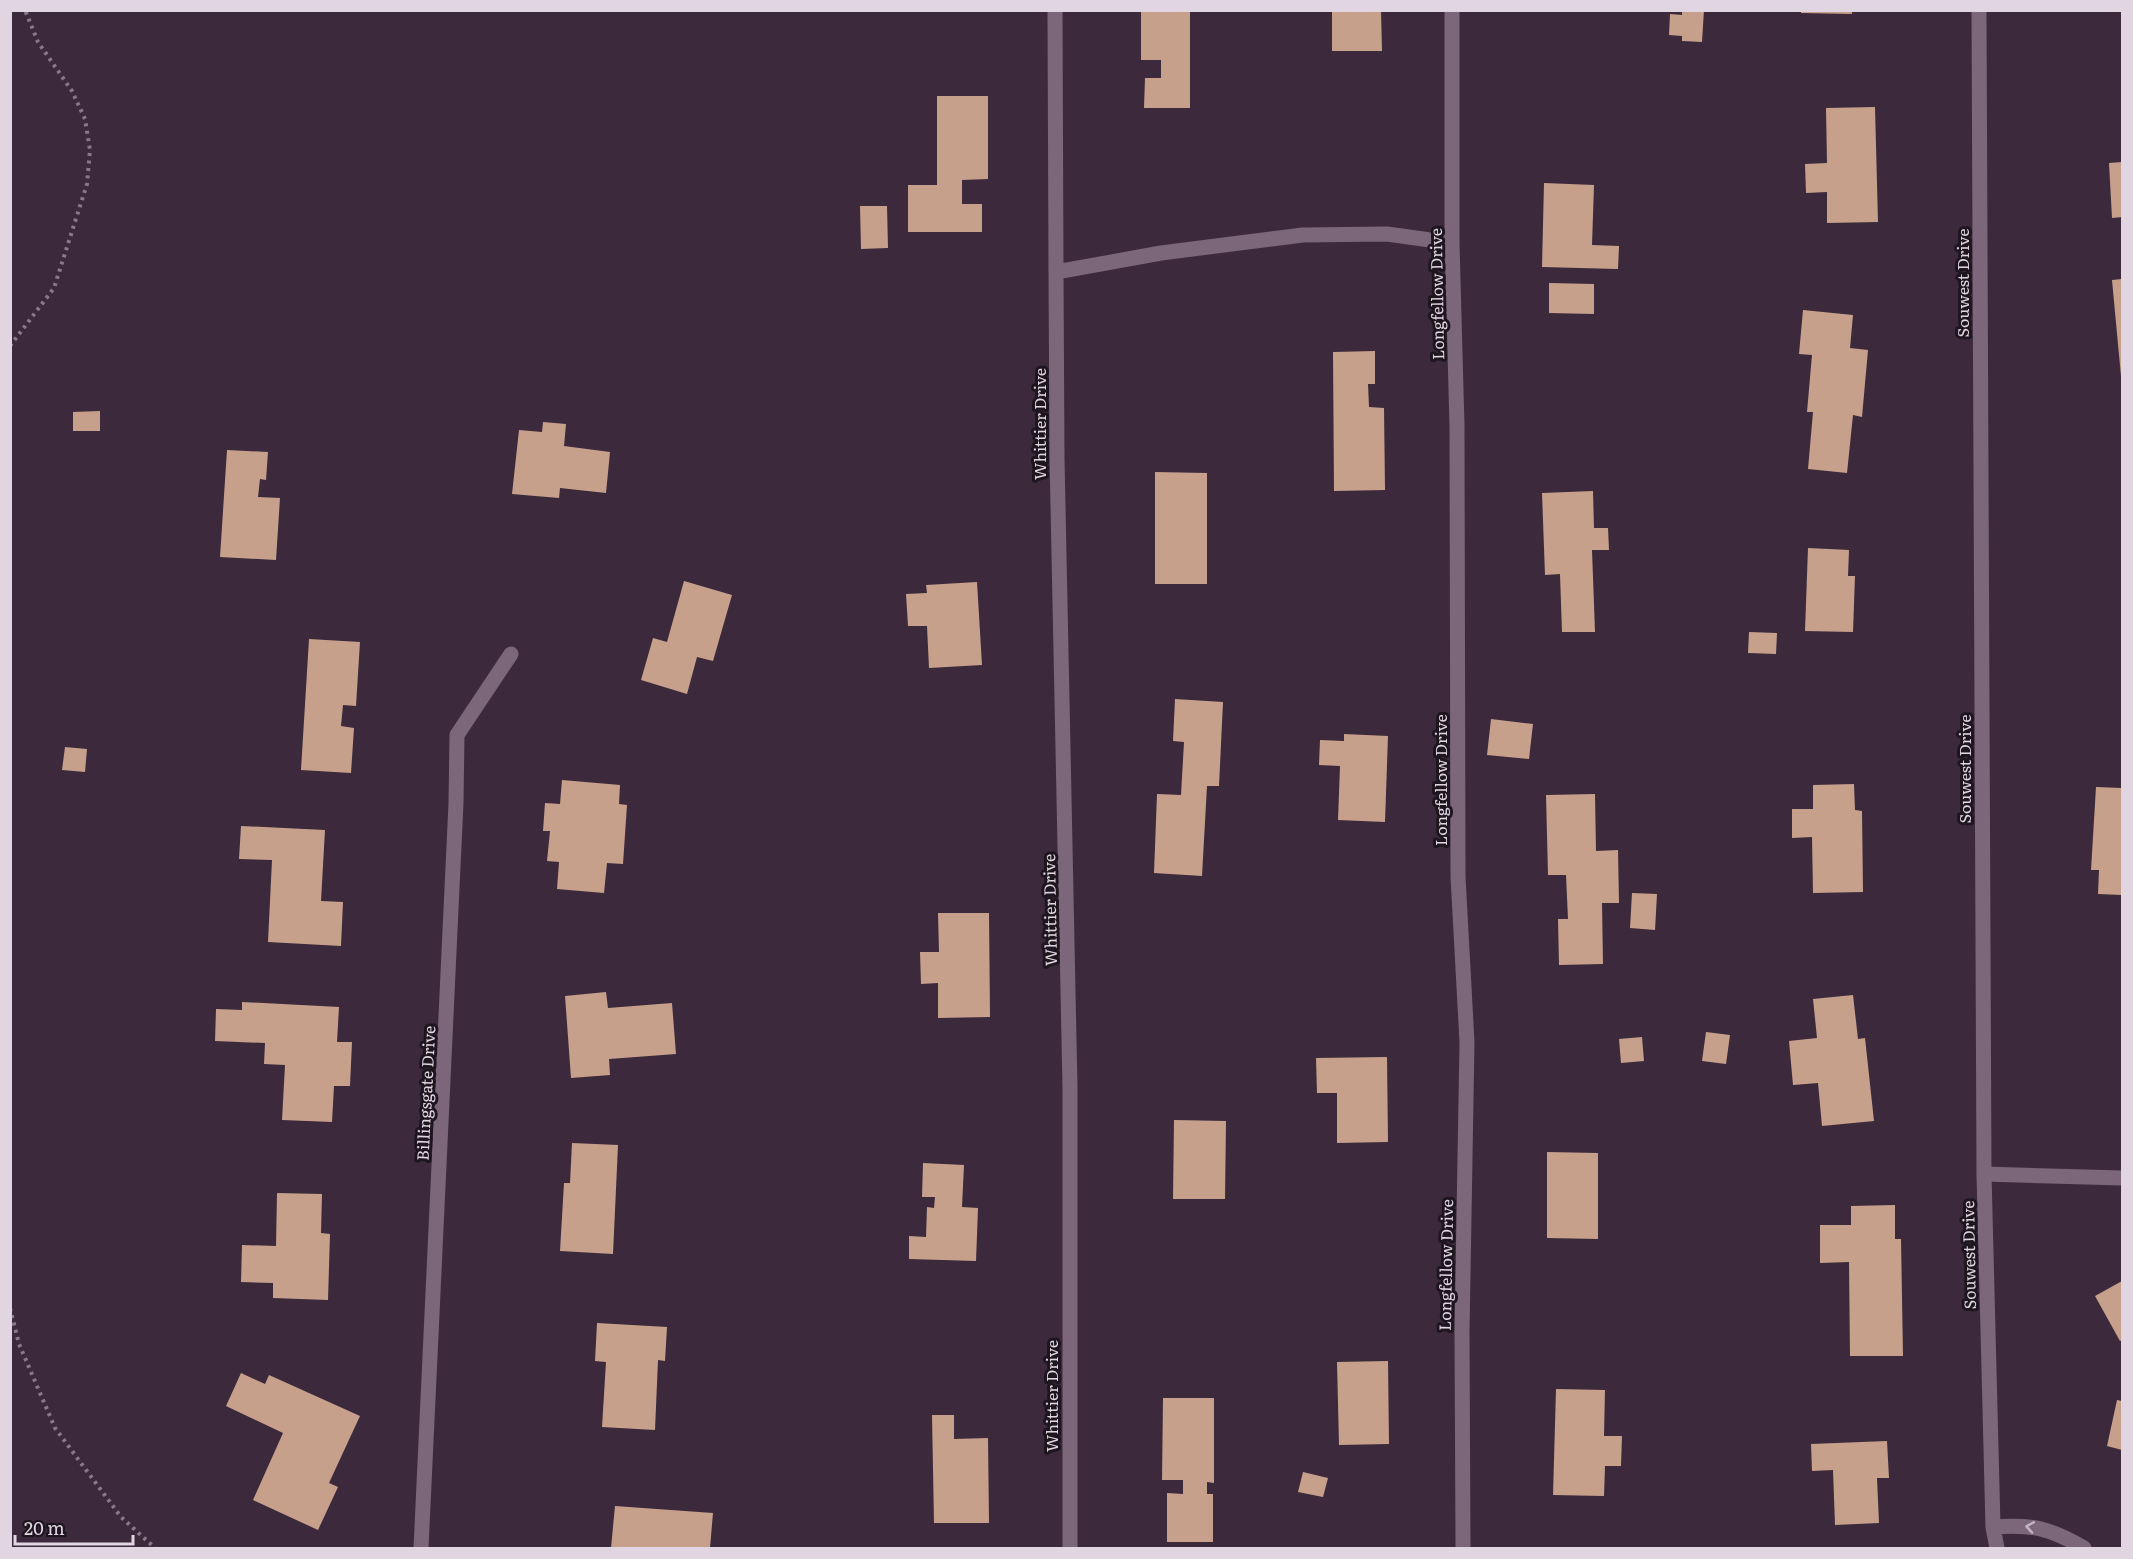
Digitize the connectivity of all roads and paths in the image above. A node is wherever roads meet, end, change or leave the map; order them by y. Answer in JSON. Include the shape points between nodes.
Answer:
{"nodes":[{"id":1,"x":25,"y":10,"type":"edge"},
{"id":2,"x":1054,"y":10,"type":"edge"},
{"id":3,"x":1452,"y":10,"type":"edge"},
{"id":4,"x":1978,"y":10,"type":"edge"},
{"id":5,"x":1452,"y":243,"type":"junction"},
{"id":6,"x":1056,"y":272,"type":"junction"},
{"id":7,"x":10,"y":346,"type":"edge"},
{"id":8,"x":511,"y":654,"type":"dead end"},
{"id":9,"x":1984,"y":1174,"type":"junction"},
{"id":10,"x":2122,"y":1178,"type":"edge"},
{"id":11,"x":10,"y":1308,"type":"edge"},
{"id":12,"x":1993,"y":1527,"type":"junction"},
{"id":13,"x":155,"y":1548,"type":"edge"},
{"id":14,"x":422,"y":1548,"type":"edge"},
{"id":15,"x":1070,"y":1548,"type":"edge"},
{"id":16,"x":1462,"y":1548,"type":"edge"},
{"id":17,"x":1997,"y":1548,"type":"edge"},
{"id":18,"x":2084,"y":1548,"type":"edge"}],
"edges":[{"from":1,"to":7,"type":"path","via":[[38,42],[72,91],[85,119],[90,150],[87,184],[54,288]]},
{"from":2,"to":6,"type":"street","name":"Whittier Drive"},
{"from":3,"to":5,"type":"street","name":"Longfellow Drive"},
{"from":4,"to":9,"type":"street","name":"Souwest Drive"},
{"from":5,"to":6,"type":"street","via":[[1387,234],[1303,235],[1161,253]]},
{"from":5,"to":16,"type":"street","name":"Longfellow Drive","via":[[1457,426],[1458,877],[1467,1042]]},
{"from":6,"to":15,"type":"street","name":"Whittier Drive","via":[[1071,1088]]},
{"from":8,"to":14,"type":"street","name":"Billingsgate Drive","via":[[457,735]]},
{"from":9,"to":10,"type":"street"},
{"from":9,"to":12,"type":"street","name":"Souwest Drive"},
{"from":11,"to":13,"type":"path","via":[[20,1344],[55,1428],[122,1517]]},
{"from":12,"to":17,"type":"street","name":"Souwest Drive"},
{"from":18,"to":12,"type":"street","one_way":true,"via":[[2050,1530],[2017,1525]]}]}
